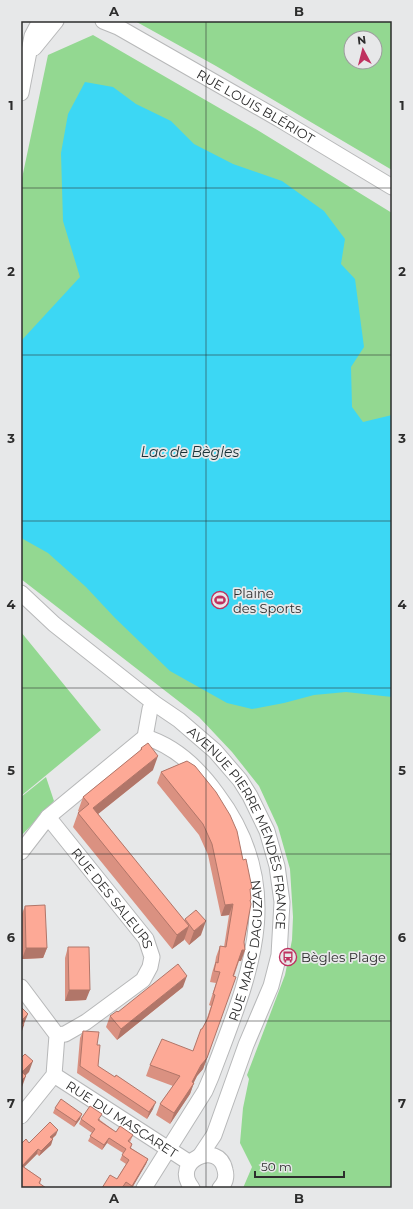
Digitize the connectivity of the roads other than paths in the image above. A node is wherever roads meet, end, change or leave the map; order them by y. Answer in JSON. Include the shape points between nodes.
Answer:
{"nodes":[{"id":1,"x":40,"y":21,"type":"edge"},
{"id":2,"x":56,"y":21,"type":"edge"},
{"id":3,"x":103,"y":21,"type":"edge"},
{"id":4,"x":116,"y":24,"type":"edge"},
{"id":5,"x":29,"y":55,"type":"junction"},
{"id":6,"x":21,"y":93,"type":"edge"},
{"id":7,"x":392,"y":187,"type":"edge"},
{"id":8,"x":21,"y":593,"type":"edge"},
{"id":9,"x":21,"y":602,"type":"edge"},
{"id":10,"x":54,"y":624,"type":"junction"},
{"id":11,"x":154,"y":703,"type":"junction"},
{"id":12,"x":145,"y":737,"type":"junction"},
{"id":13,"x":48,"y":817,"type":"junction"},
{"id":14,"x":21,"y":852,"type":"edge"},
{"id":15,"x":21,"y":987,"type":"edge"},
{"id":16,"x":57,"y":1035,"type":"junction"},
{"id":17,"x":54,"y":1075,"type":"junction"},
{"id":18,"x":230,"y":1093,"type":"junction"},
{"id":19,"x":21,"y":1116,"type":"edge"},
{"id":20,"x":168,"y":1148,"type":"junction"},
{"id":21,"x":195,"y":1159,"type":"junction"},
{"id":22,"x":223,"y":1163,"type":"junction"},
{"id":23,"x":188,"y":1185,"type":"edge"},
{"id":24,"x":144,"y":1188,"type":"edge"},
{"id":25,"x":220,"y":1188,"type":"edge"}],
"edges":[{"from":1,"to":5,"type":"street","via":[[32,36]]},
{"from":2,"to":5,"type":"street"},
{"from":3,"to":4,"type":"street","name":"RUE LOUIS BLÉRIOT"},
{"from":4,"to":7,"type":"street","name":"RUE LOUIS BLÉRIOT"},
{"from":5,"to":6,"type":"street"},
{"from":8,"to":10,"type":"street","name":"AVENUE PIERRE MENDÈS FRANCE"},
{"from":9,"to":10,"type":"street","name":"AVENUE PIERRE MENDÈS FRANCE"},
{"from":10,"to":11,"type":"street","name":"AVENUE PIERRE MENDÈS FRANCE"},
{"from":11,"to":12,"type":"street","via":[[150,709]]},
{"from":11,"to":18,"type":"street","name":"AVENUE PIERRE MENDÈS FRANCE","via":[[198,735],[240,780],[267,830],[279,875],[282,918],[279,955]]},
{"from":12,"to":13,"type":"street"},
{"from":12,"to":20,"type":"street","name":"RUE MARC DAGUZAN","via":[[172,748],[190,763],[227,806],[249,858],[258,904],[250,968],[211,1077]]},
{"from":13,"to":14,"type":"street"},
{"from":13,"to":16,"type":"street","name":"RUE DES SALEURS","via":[[146,939],[152,957],[143,980],[86,1022],[65,1034]]},
{"from":15,"to":16,"type":"street"},
{"from":16,"to":17,"type":"street"},
{"from":17,"to":19,"type":"street"},
{"from":17,"to":20,"type":"street","name":"RUE DU MASCARET"},
{"from":18,"to":21,"type":"street","name":"AVENUE PIERRE MENDÈS FRANCE","via":[[211,1141]]},
{"from":18,"to":22,"type":"street","name":"AVENUE PIERRE MENDÈS FRANCE","via":[[227,1122],[221,1144]]},
{"from":20,"to":21,"type":"street","name":"RUE DU MASCARET"},
{"from":20,"to":24,"type":"street","name":"RUE MARC DAGUZAN"},
{"from":21,"to":22,"type":"street","via":[[213,1156]]},
{"from":21,"to":23,"type":"street","via":[[186,1174]]},
{"from":22,"to":25,"type":"street","name":"AVENUE PIERRE MENDÈS FRANCE","via":[[226,1175]]}]}
